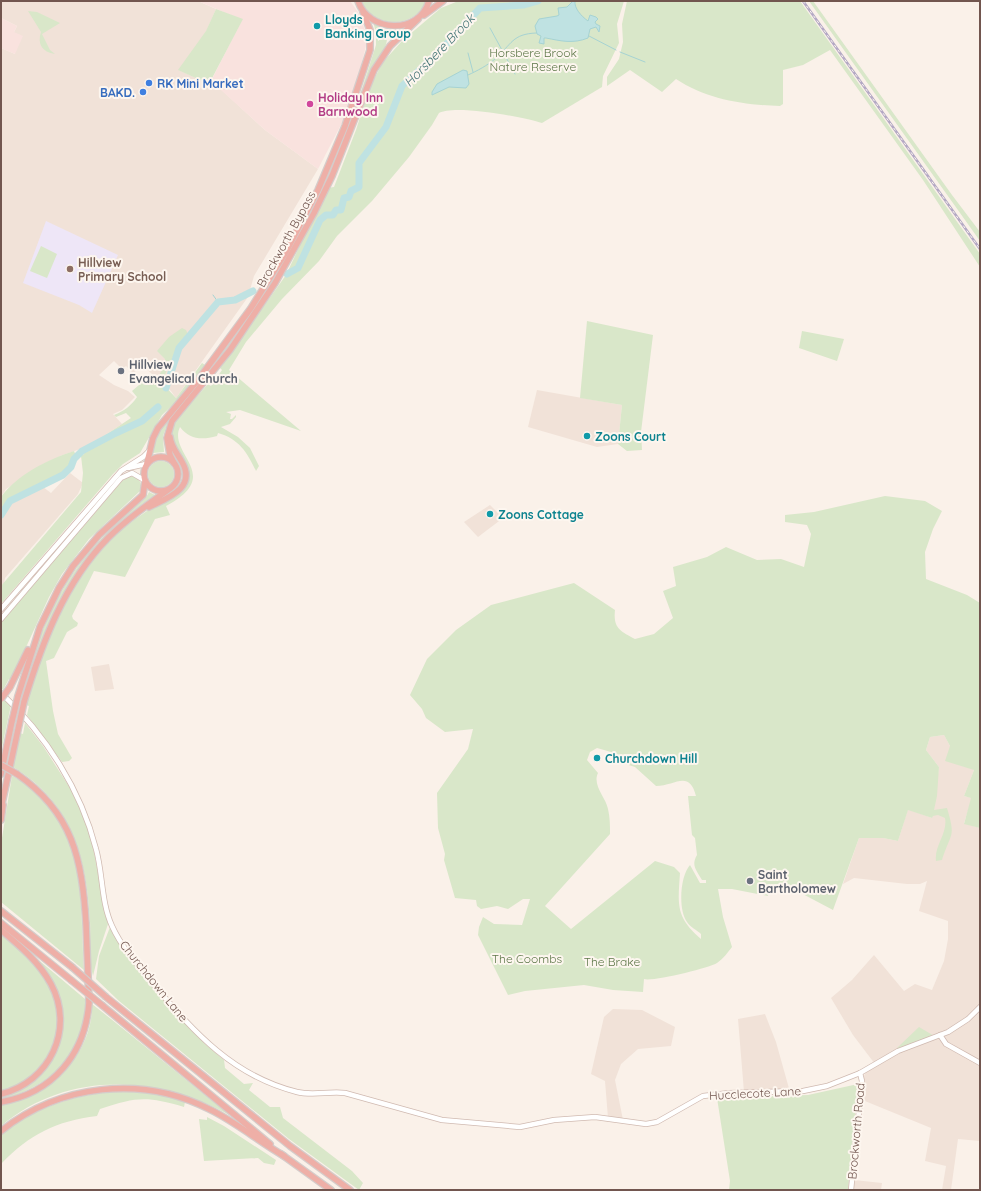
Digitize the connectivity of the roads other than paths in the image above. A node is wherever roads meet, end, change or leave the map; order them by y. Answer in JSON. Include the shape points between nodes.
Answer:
{"nodes":[{"id":1,"x":358,"y":1,"type":"edge"},
{"id":2,"x":429,"y":1,"type":"edge"},
{"id":3,"x":443,"y":1,"type":"edge"},
{"id":4,"x":363,"y":12,"type":"junction"},
{"id":5,"x":419,"y":18,"type":"junction"},
{"id":6,"x":169,"y":427,"type":"junction"},
{"id":7,"x":150,"y":450,"type":"junction"},
{"id":8,"x":174,"y":463,"type":"junction"},
{"id":9,"x":147,"y":464,"type":"junction"},
{"id":10,"x":121,"y":471,"type":"junction"},
{"id":11,"x":145,"y":480,"type":"junction"},
{"id":12,"x":168,"y":490,"type":"junction"},
{"id":13,"x":136,"y":513,"type":"junction"},
{"id":14,"x":72,"y":525,"type":"junction"},
{"id":15,"x":77,"y":530,"type":"junction"},
{"id":16,"x":1,"y":609,"type":"edge"},
{"id":17,"x":1,"y":619,"type":"edge"},
{"id":18,"x":40,"y":627,"type":"junction"},
{"id":19,"x":1,"y":693,"type":"edge"},
{"id":20,"x":1,"y":699,"type":"edge"},
{"id":21,"x":1,"y":765,"type":"edge"},
{"id":22,"x":1,"y":774,"type":"edge"},
{"id":23,"x":5,"y":786,"type":"junction"},
{"id":24,"x":1,"y":808,"type":"edge"},
{"id":25,"x":1,"y":820,"type":"edge"},
{"id":26,"x":2,"y":912,"type":"edge"},
{"id":27,"x":1,"y":924,"type":"edge"},
{"id":28,"x":1,"y":930,"type":"edge"},
{"id":29,"x":980,"y":1007,"type":"edge"},
{"id":30,"x":940,"y":1035,"type":"junction"},
{"id":31,"x":980,"y":1063,"type":"edge"},
{"id":32,"x":860,"y":1073,"type":"junction"},
{"id":33,"x":1,"y":1094,"type":"edge"},
{"id":34,"x":1,"y":1102,"type":"edge"},
{"id":35,"x":418,"y":1114,"type":"joint"},
{"id":36,"x":1,"y":1131,"type":"edge"},
{"id":37,"x":284,"y":1156,"type":"junction"},
{"id":38,"x":331,"y":1190,"type":"edge"},
{"id":39,"x":350,"y":1190,"type":"edge"},
{"id":40,"x":851,"y":1190,"type":"edge"}],
"edges":[{"from":1,"to":4,"type":"highway","name":"Brockworth Bypass"},
{"from":2,"to":5,"type":"highway"},
{"from":3,"to":5,"type":"highway"},
{"from":4,"to":5,"type":"highway","via":[[372,19],[397,26],[407,25]]},
{"from":4,"to":7,"type":"highway","name":"Brockworth Bypass","via":[[370,30],[370,50],[345,126],[307,212],[276,270],[251,308],[202,375],[160,424]]},
{"from":5,"to":6,"type":"highway","name":"Brockworth Bypass","via":[[390,46],[374,70],[332,176],[275,283],[230,350]]},
{"from":6,"to":8,"type":"highway","via":[[167,442]]},
{"from":6,"to":13,"type":"highway","via":[[172,445],[185,469],[184,483],[175,494]]},
{"from":7,"to":9,"type":"highway","name":"Brockworth Bypass"},
{"from":7,"to":10,"type":"street"},
{"from":8,"to":9,"type":"highway","via":[[161,457]]},
{"from":8,"to":12,"type":"highway","via":[[178,469],[178,478]]},
{"from":9,"to":10,"type":"street"},
{"from":9,"to":11,"type":"highway"},
{"from":10,"to":14,"type":"street"},
{"from":11,"to":12,"type":"highway","via":[[152,489],[162,492]]},
{"from":11,"to":15,"type":"street","via":[[135,474],[124,476]]},
{"from":11,"to":18,"type":"highway","via":[[144,492],[140,498],[99,535],[73,566]]},
{"from":12,"to":13,"type":"highway"},
{"from":13,"to":23,"type":"highway","bridge":true,"via":[[107,538],[81,570],[51,625],[24,702]]},
{"from":14,"to":15,"type":"street"},
{"from":14,"to":16,"type":"street"},
{"from":15,"to":17,"type":"street"},
{"from":18,"to":20,"type":"highway","bridge":true,"via":[[10,687]]},
{"from":18,"to":22,"type":"highway","bridge":true,"via":[[18,696]]},
{"from":19,"to":35,"type":"street","name":"Churchdown Lane","via":[[44,742],[80,802],[96,848],[105,901],[115,931],[138,966],[210,1046],[237,1066],[289,1089],[306,1093],[345,1093]]},
{"from":21,"to":34,"type":"highway","bridge":true,"via":[[35,786],[54,807],[65,823],[77,853],[84,888],[89,1003],[81,1040],[63,1070],[31,1094]]},
{"from":23,"to":24,"type":"highway"},
{"from":23,"to":25,"type":"highway"},
{"from":26,"to":39,"type":"highway","bridge":true,"via":[[290,1146]]},
{"from":27,"to":37,"type":"highway","bridge":true},
{"from":28,"to":33,"type":"highway","via":[[31,957],[48,978],[56,995],[61,1019],[58,1042],[43,1069],[22,1086]]},
{"from":29,"to":30,"type":"street","name":"Hucclecote Lane","via":[[959,1025]]},
{"from":30,"to":31,"type":"street","via":[[946,1044]]},
{"from":30,"to":32,"type":"street","name":"Hucclecote Lane","via":[[898,1051]]},
{"from":32,"to":35,"type":"street","name":"Hucclecote Lane","via":[[815,1089],[703,1096],[657,1122],[646,1124],[595,1117],[554,1120],[520,1127],[442,1120]]},
{"from":32,"to":40,"type":"street","name":"Brockworth Road","via":[[862,1081]]},
{"from":36,"to":37,"type":"highway","via":[[30,1112],[66,1096],[103,1089],[141,1089],[174,1095],[208,1108],[228,1118]]},
{"from":37,"to":38,"type":"highway"}]}
